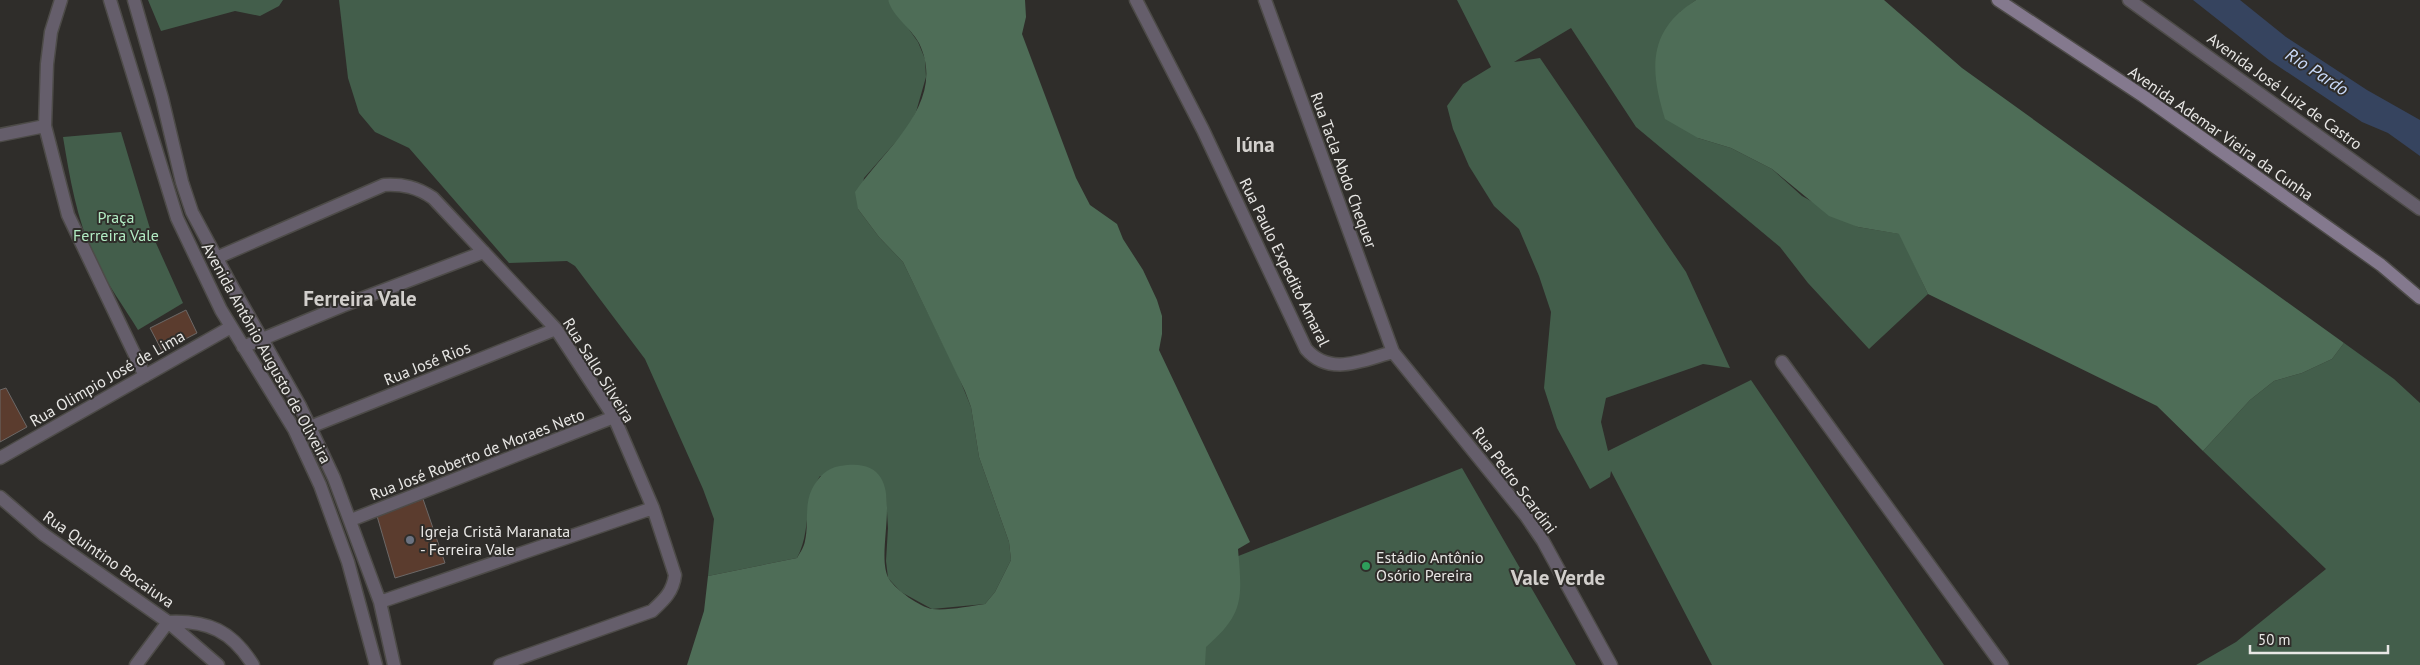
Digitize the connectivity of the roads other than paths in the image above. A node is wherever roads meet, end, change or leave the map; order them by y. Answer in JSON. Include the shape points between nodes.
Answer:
{"nodes":[{"id":1,"x":61,"y":0,"type":"edge"},
{"id":2,"x":110,"y":0,"type":"edge"},
{"id":3,"x":134,"y":0,"type":"edge"},
{"id":4,"x":1136,"y":0,"type":"edge"},
{"id":5,"x":1265,"y":0,"type":"edge"},
{"id":6,"x":1998,"y":0,"type":"edge"},
{"id":7,"x":2129,"y":0,"type":"edge"},
{"id":8,"x":46,"y":126,"type":"junction"},
{"id":9,"x":0,"y":135,"type":"edge"},
{"id":10,"x":2420,"y":209,"type":"edge"},
{"id":11,"x":484,"y":252,"type":"junction"},
{"id":12,"x":216,"y":258,"type":"junction"},
{"id":13,"x":2420,"y":298,"type":"edge"},
{"id":14,"x":231,"y":327,"type":"junction"},
{"id":15,"x":556,"y":330,"type":"junction"},
{"id":16,"x":262,"y":339,"type":"junction"},
{"id":17,"x":243,"y":347,"type":"junction"},
{"id":18,"x":1393,"y":352,"type":"junction"},
{"id":19,"x":1782,"y":362,"type":"dead end"},
{"id":20,"x":145,"y":376,"type":"junction"},
{"id":21,"x":614,"y":417,"type":"junction"},
{"id":22,"x":310,"y":427,"type":"junction"},
{"id":23,"x":0,"y":458,"type":"edge"},
{"id":24,"x":0,"y":496,"type":"edge"},
{"id":25,"x":653,"y":508,"type":"junction"},
{"id":26,"x":351,"y":520,"type":"junction"},
{"id":27,"x":380,"y":602,"type":"junction"},
{"id":28,"x":168,"y":622,"type":"junction"},
{"id":29,"x":517,"y":662,"type":"edge"},
{"id":30,"x":136,"y":665,"type":"edge"},
{"id":31,"x":218,"y":665,"type":"edge"},
{"id":32,"x":253,"y":665,"type":"edge"},
{"id":33,"x":376,"y":665,"type":"edge"},
{"id":34,"x":394,"y":665,"type":"edge"},
{"id":35,"x":500,"y":665,"type":"edge"},
{"id":36,"x":1611,"y":665,"type":"edge"},
{"id":37,"x":2002,"y":665,"type":"edge"}],
"edges":[{"from":1,"to":8,"type":"street","via":[[51,32],[47,64]]},
{"from":2,"to":14,"type":"street","name":"Avenida Antônio Augusto de Oliveira","via":[[168,197],[199,267]]},
{"from":3,"to":12,"type":"street","name":"Avenida Antônio Augusto de Oliveira","via":[[182,182],[192,212]]},
{"from":4,"to":18,"type":"street","name":"Rua Paulo Expedito Amaral","via":[[1203,130],[1306,349],[1315,359],[1326,364],[1344,365]]},
{"from":5,"to":18,"type":"street","name":"Rua Tacla Abdo Chequer"},
{"from":6,"to":13,"type":"street","name":"Avenida Ademar Vieira da Cunha","via":[[2151,102],[2381,265]]},
{"from":7,"to":10,"type":"street","name":"Avenida José Luiz de Castro"},
{"from":8,"to":9,"type":"street"},
{"from":8,"to":20,"type":"street","via":[[68,214]]},
{"from":11,"to":12,"type":"street","name":"Rua Sallo Silveira","via":[[422,190],[408,185],[384,185]]},
{"from":11,"to":15,"type":"street","name":"Rua Sallo Silveira"},
{"from":11,"to":16,"type":"street"},
{"from":12,"to":16,"type":"street","name":"Avenida Antônio Augusto de Oliveira"},
{"from":14,"to":17,"type":"street","name":"Avenida Antônio Augusto de Oliveira"},
{"from":14,"to":20,"type":"street","name":"Rua Olimpio José de Lima"},
{"from":15,"to":21,"type":"street","name":"Rua Sallo Silveira"},
{"from":15,"to":22,"type":"street","name":"Rua José Rios"},
{"from":16,"to":17,"type":"street"},
{"from":16,"to":22,"type":"street","name":"Avenida Antônio Augusto de Oliveira"},
{"from":17,"to":33,"type":"street","name":"Avenida Antônio Augusto de Oliveira","via":[[294,429],[320,485],[345,554]]},
{"from":18,"to":36,"type":"street","name":"Rua Pedro Scardini","via":[[1526,516]]},
{"from":19,"to":37,"type":"street"},
{"from":20,"to":23,"type":"street","name":"Rua Olimpio José de Lima"},
{"from":21,"to":25,"type":"street","name":"Rua Sallo Silveira"},
{"from":21,"to":26,"type":"street","name":"Rua José Roberto de Moraes Neto"},
{"from":22,"to":26,"type":"street","name":"Avenida Antônio Augusto de Oliveira"},
{"from":24,"to":28,"type":"street","name":"Rua Quintino Bocaiuva","via":[[42,534]]},
{"from":25,"to":27,"type":"street"},
{"from":25,"to":29,"type":"street","name":"Rua Sallo Silveira","via":[[675,575],[669,595],[652,611]]},
{"from":26,"to":27,"type":"street","name":"Avenida Antônio Augusto de Oliveira"},
{"from":27,"to":34,"type":"street","name":"Avenida Antônio Augusto de Oliveira"},
{"from":28,"to":30,"type":"street"},
{"from":28,"to":31,"type":"street"},
{"from":28,"to":32,"type":"street","name":"Rua Quintino Bocaiuva","via":[[191,621],[214,628],[237,643]]},
{"from":29,"to":35,"type":"street"}]}
